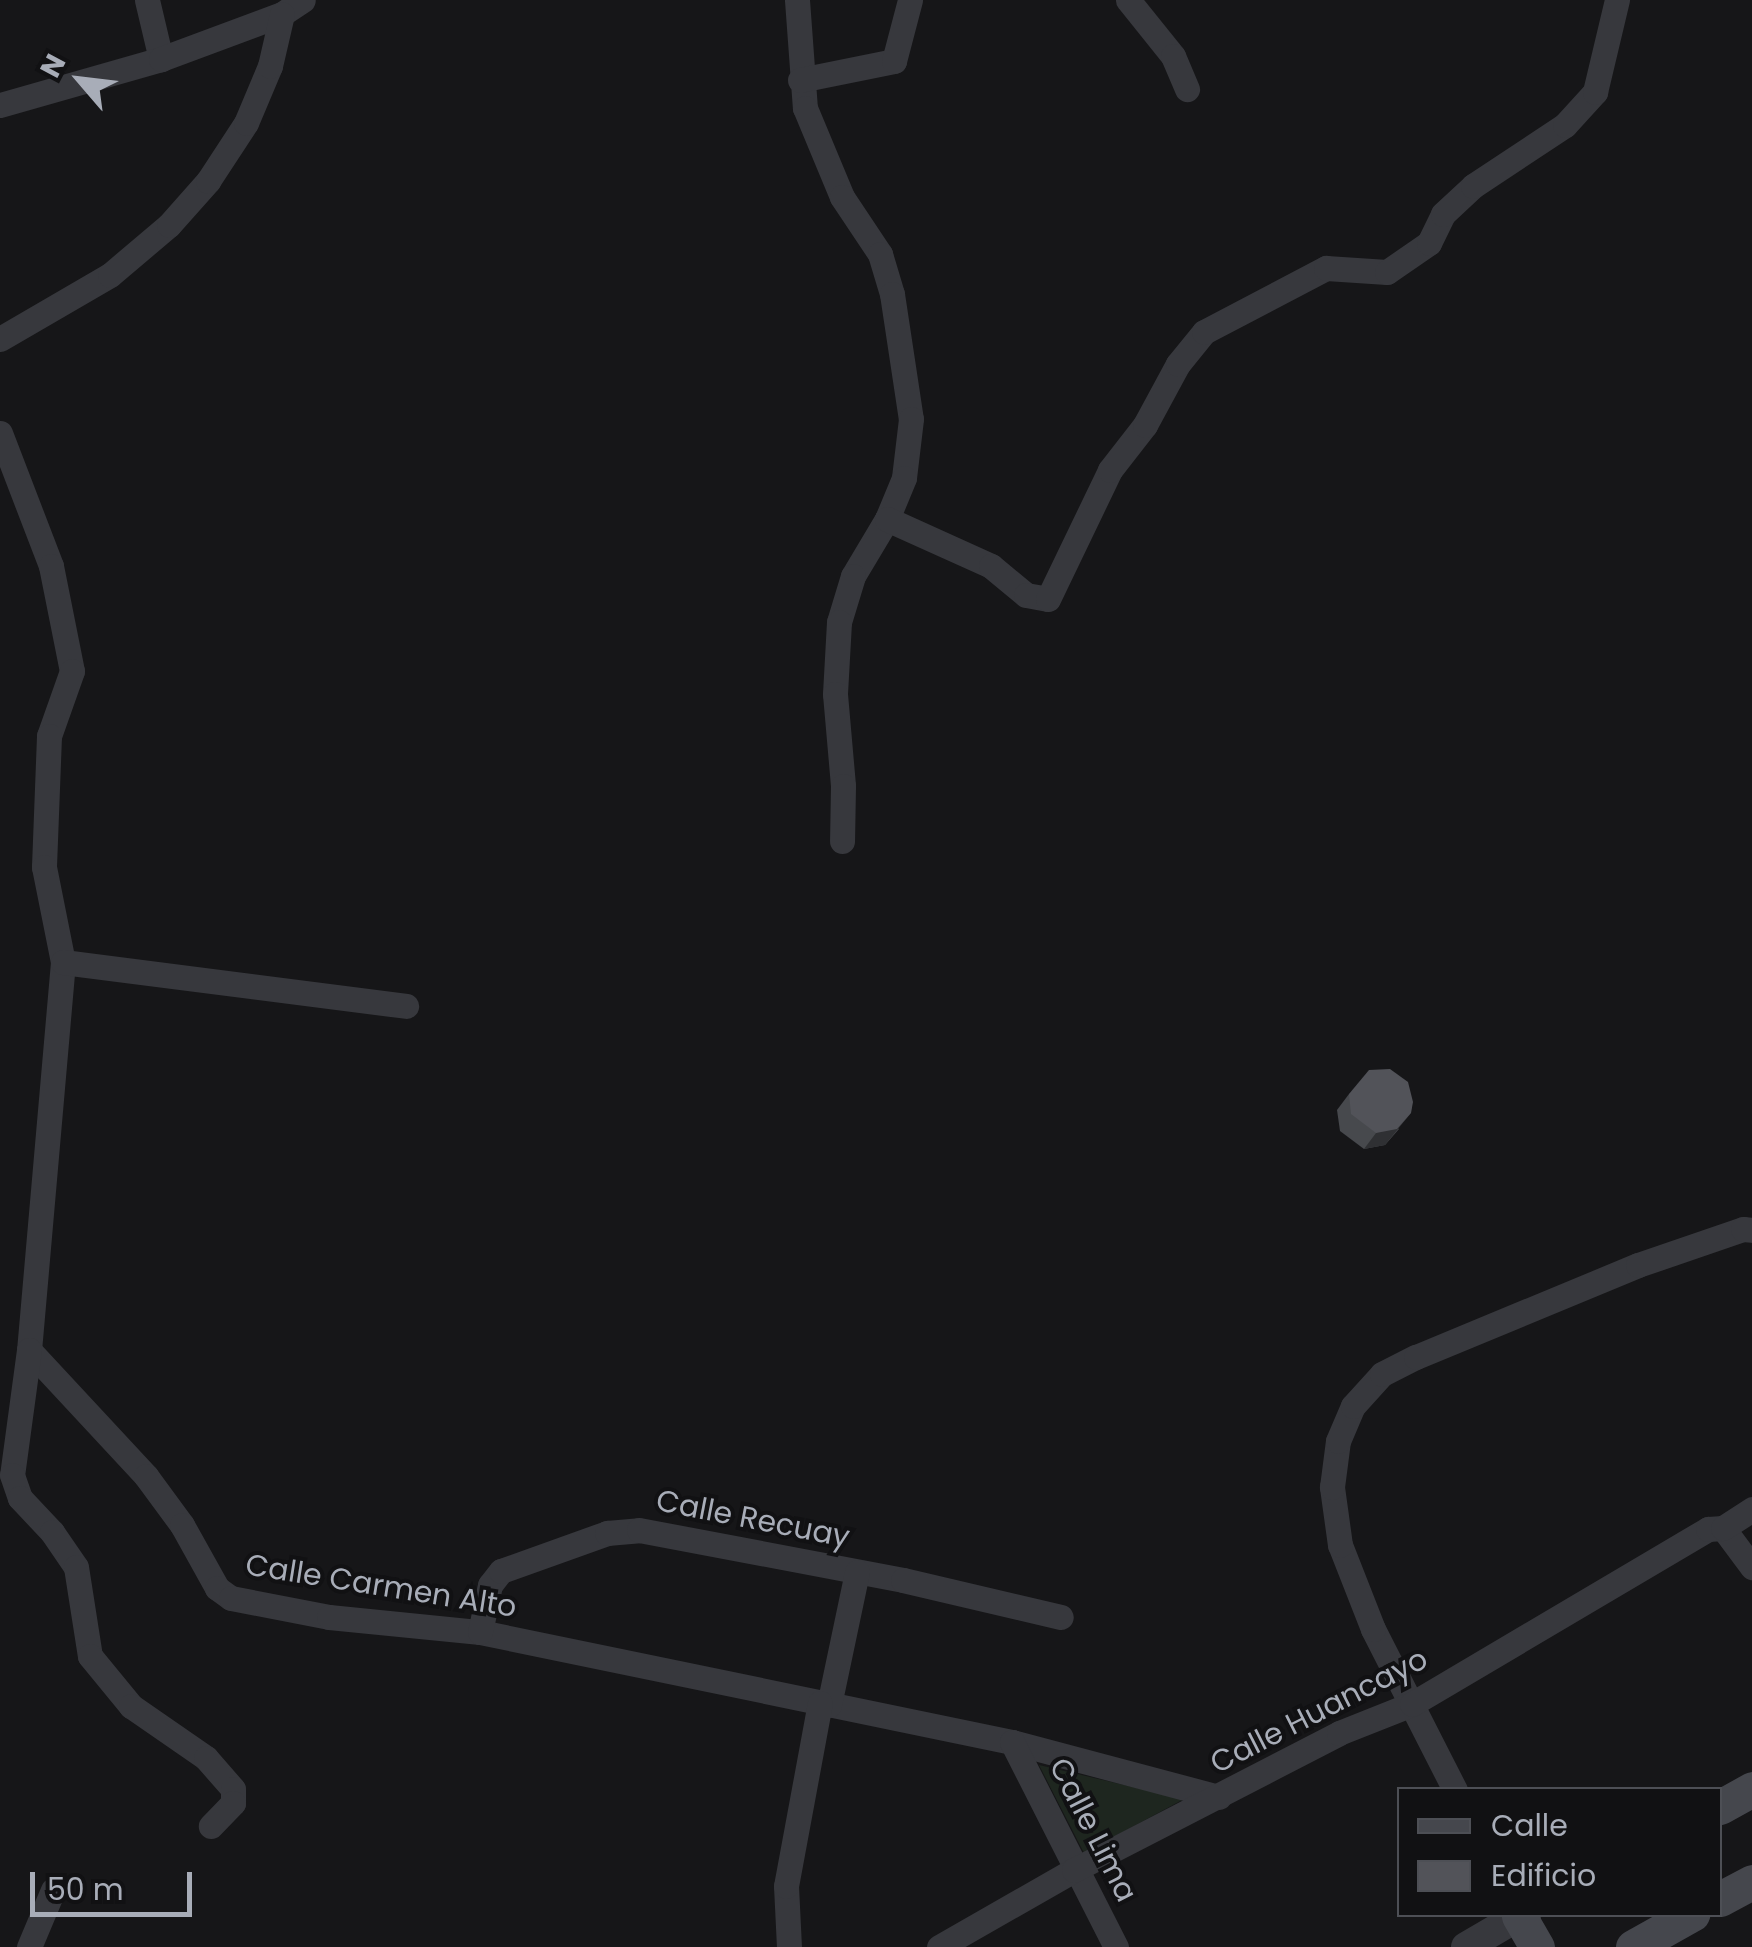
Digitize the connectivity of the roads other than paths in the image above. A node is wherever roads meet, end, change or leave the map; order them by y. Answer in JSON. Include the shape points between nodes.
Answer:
{"nodes":[{"id":1,"x":147,"y":0,"type":"edge"},
{"id":2,"x":797,"y":0,"type":"edge"},
{"id":3,"x":910,"y":0,"type":"edge"},
{"id":4,"x":1128,"y":0,"type":"edge"},
{"id":5,"x":1616,"y":0,"type":"edge"},
{"id":6,"x":292,"y":7,"type":"edge"},
{"id":7,"x":161,"y":59,"type":"junction"},
{"id":8,"x":800,"y":80,"type":"junction"},
{"id":9,"x":1188,"y":89,"type":"dead end"},
{"id":10,"x":0,"y":105,"type":"edge"},
{"id":11,"x":0,"y":338,"type":"edge"},
{"id":12,"x":0,"y":433,"type":"edge"},
{"id":13,"x":886,"y":519,"type":"junction"},
{"id":14,"x":842,"y":842,"type":"dead end"},
{"id":15,"x":62,"y":962,"type":"junction"},
{"id":16,"x":406,"y":1006,"type":"dead end"},
{"id":17,"x":1752,"y":1230,"type":"edge"},
{"id":18,"x":29,"y":1350,"type":"junction"},
{"id":19,"x":8,"y":1417,"type":"edge"},
{"id":20,"x":1752,"y":1509,"type":"edge"},
{"id":21,"x":1723,"y":1528,"type":"junction"},
{"id":22,"x":1752,"y":1567,"type":"edge"},
{"id":23,"x":857,"y":1572,"type":"junction"},
{"id":24,"x":1061,"y":1617,"type":"dead end"},
{"id":25,"x":480,"y":1632,"type":"junction"},
{"id":26,"x":824,"y":1704,"type":"junction"},
{"id":27,"x":1412,"y":1704,"type":"junction"},
{"id":28,"x":1012,"y":1742,"type":"junction"},
{"id":29,"x":1454,"y":1787,"type":"edge"},
{"id":30,"x":1752,"y":1789,"type":"edge"},
{"id":31,"x":1219,"y":1797,"type":"junction"},
{"id":32,"x":1722,"y":1806,"type":"edge"},
{"id":33,"x":211,"y":1826,"type":"dead end"},
{"id":34,"x":1074,"y":1870,"type":"junction"},
{"id":35,"x":1752,"y":1882,"type":"edge"},
{"id":36,"x":53,"y":1890,"type":"dead end"},
{"id":37,"x":1722,"y":1898,"type":"edge"},
{"id":38,"x":1687,"y":1917,"type":"edge"},
{"id":39,"x":1524,"y":1923,"type":"edge"},
{"id":40,"x":29,"y":1947,"type":"edge"},
{"id":41,"x":789,"y":1947,"type":"edge"},
{"id":42,"x":940,"y":1947,"type":"edge"},
{"id":43,"x":1116,"y":1947,"type":"edge"},
{"id":44,"x":1466,"y":1947,"type":"edge"},
{"id":45,"x":1633,"y":1947,"type":"edge"}],
"edges":[{"from":1,"to":7,"type":"street"},
{"from":2,"to":8,"type":"street"},
{"from":3,"to":8,"type":"street","via":[[894,61]]},
{"from":4,"to":9,"type":"street","via":[[1173,56]]},
{"from":5,"to":13,"type":"street","via":[[1595,92],[1564,125],[1473,186],[1443,214],[1429,243],[1387,272],[1326,268],[1204,332],[1110,470],[1048,599],[1026,595],[991,566]]},
{"from":6,"to":7,"type":"street"},
{"from":6,"to":11,"type":"street","via":[[252,108],[208,180],[110,275]]},
{"from":7,"to":10,"type":"street"},
{"from":8,"to":13,"type":"street","via":[[813,135],[842,198],[880,254],[892,294],[911,418],[904,478]]},
{"from":12,"to":15,"type":"street","via":[[52,566],[72,671],[49,736],[44,867]]},
{"from":13,"to":14,"type":"street","via":[[858,566],[839,622]]},
{"from":15,"to":16,"type":"street"},
{"from":15,"to":18,"type":"street"},
{"from":17,"to":27,"type":"street","via":[[1614,1274],[1399,1366],[1382,1374],[1353,1406],[1338,1441],[1332,1487],[1340,1545]]},
{"from":18,"to":19,"type":"street"},
{"from":18,"to":25,"type":"street","name":"Calle Carmen Alto","via":[[146,1476],[231,1598],[330,1617]]},
{"from":19,"to":33,"type":"street","via":[[20,1498],[76,1567],[90,1656],[132,1706],[206,1758],[233,1789],[233,1804]]},
{"from":20,"to":21,"type":"street","name":"Calle Huancayo"},
{"from":21,"to":22,"type":"street"},
{"from":21,"to":27,"type":"street","name":"Calle Huancayo","via":[[1708,1529]]},
{"from":23,"to":24,"type":"street","name":"Calle Recuay"},
{"from":23,"to":25,"type":"street","name":"Calle Recuay","via":[[639,1530],[607,1533],[501,1571],[490,1585]]},
{"from":23,"to":26,"type":"street"},
{"from":25,"to":26,"type":"street","name":"Calle Carmen Alto"},
{"from":26,"to":28,"type":"street","name":"Calle Carmen Alto"},
{"from":26,"to":41,"type":"street","via":[[786,1886]]},
{"from":27,"to":29,"type":"street"},
{"from":27,"to":31,"type":"street","name":"Calle Huancayo","via":[[1339,1733]]},
{"from":28,"to":31,"type":"street","name":"Calle Carmen Alto"},
{"from":28,"to":34,"type":"street","name":"Calle Lima"},
{"from":30,"to":32,"type":"main road"},
{"from":31,"to":34,"type":"street","name":"Calle Huancayo"},
{"from":34,"to":42,"type":"street","name":"Calle Huancayo"},
{"from":34,"to":43,"type":"street","name":"Calle Lima"},
{"from":35,"to":37,"type":"main road"},
{"from":36,"to":40,"type":"street"},
{"from":38,"to":45,"type":"main road"},
{"from":39,"to":44,"type":"street"}]}
